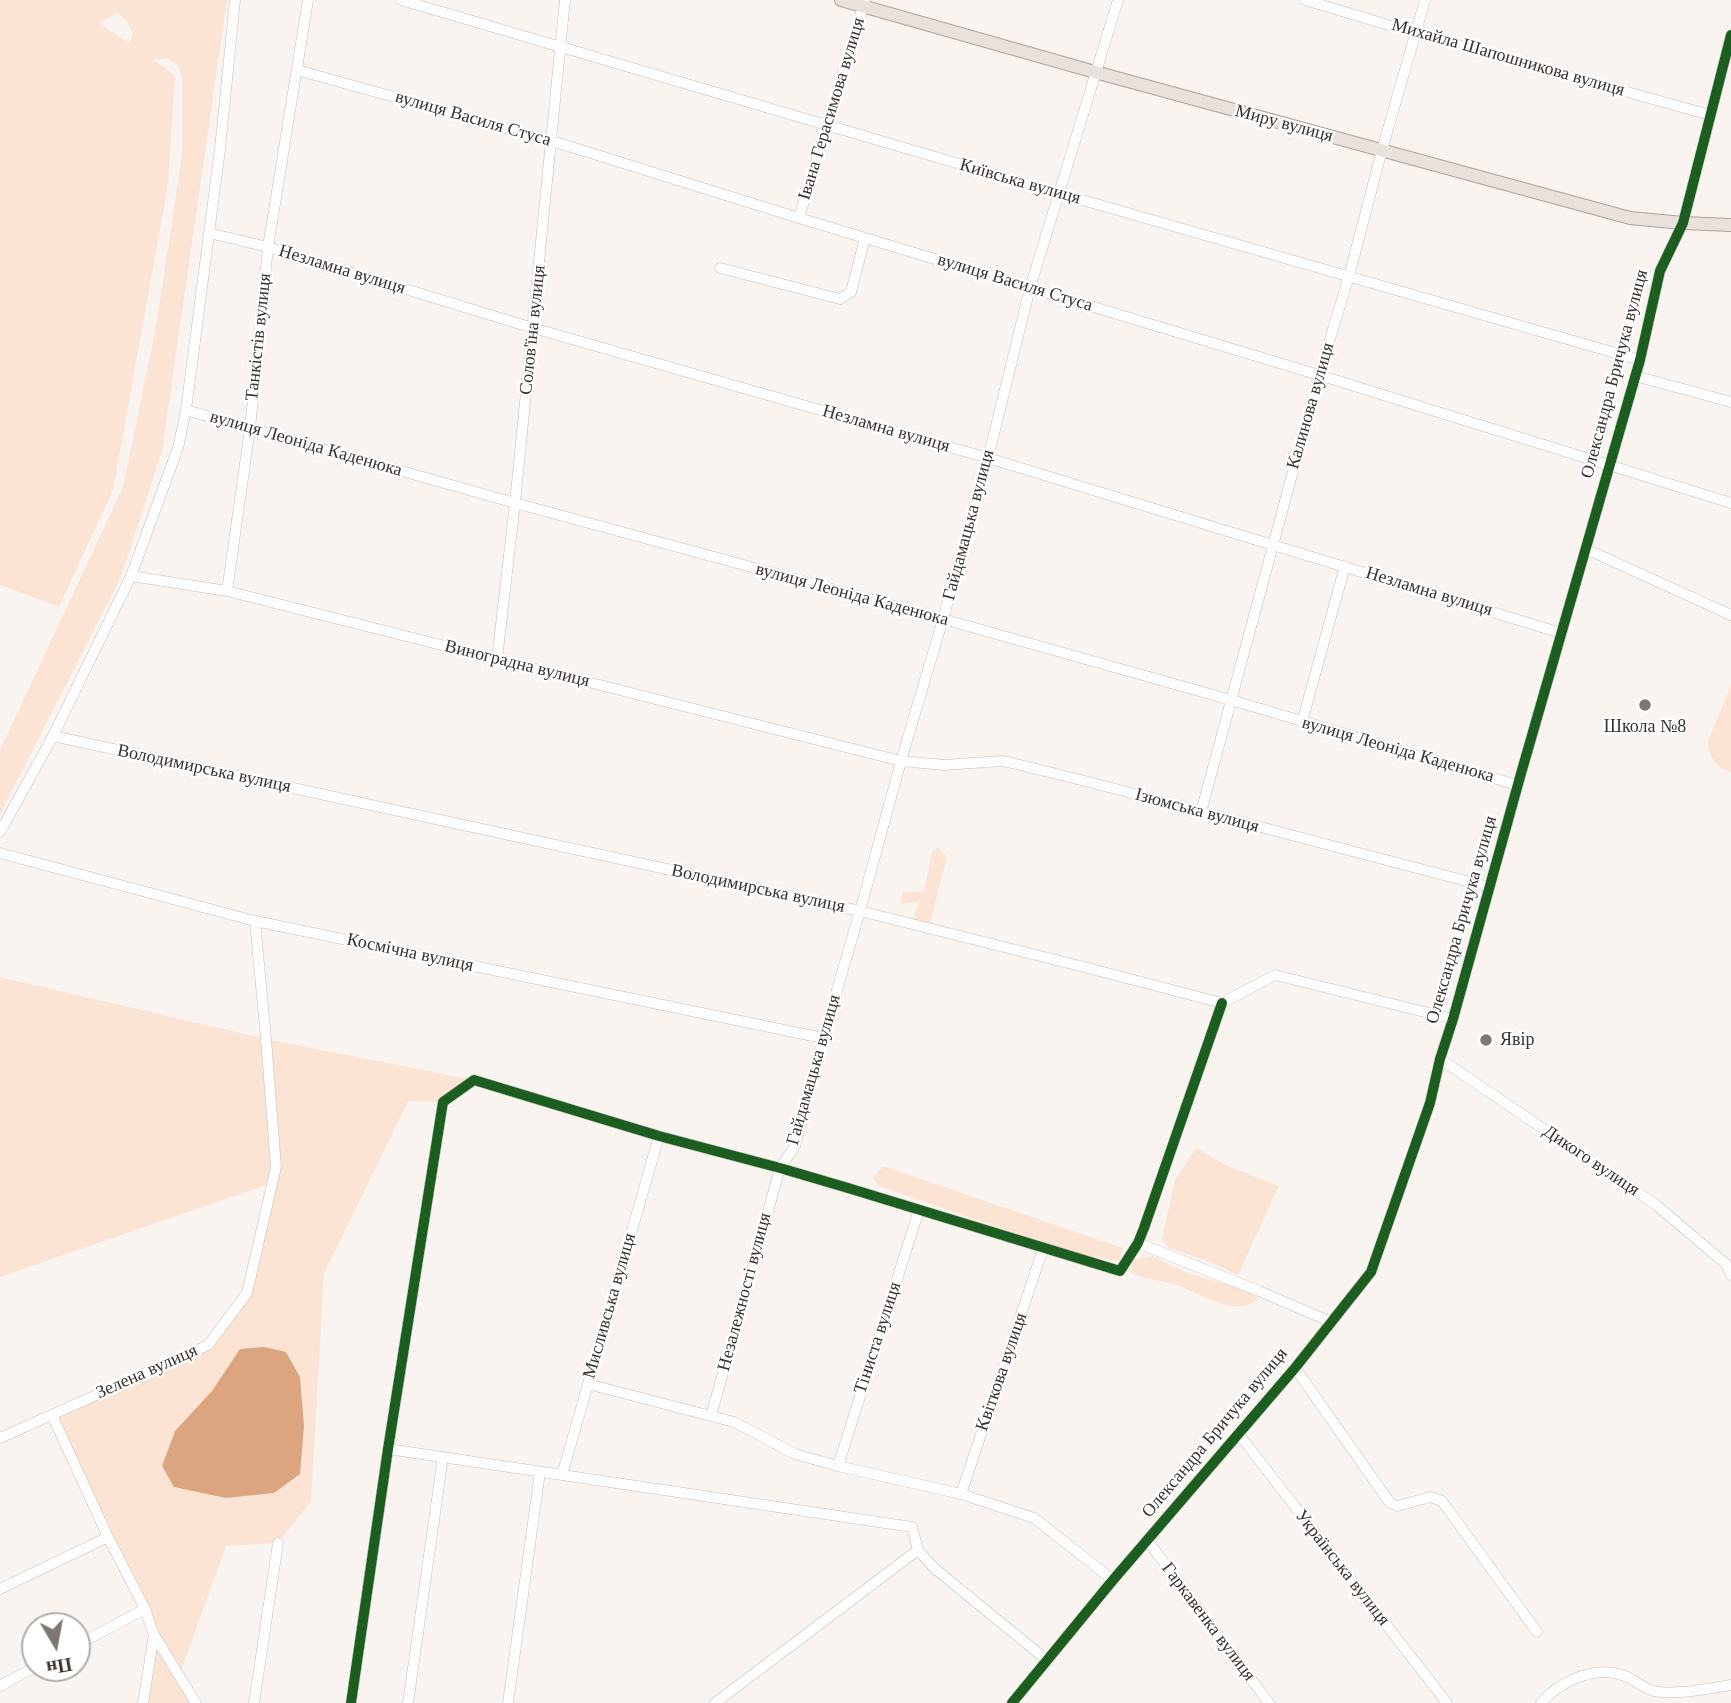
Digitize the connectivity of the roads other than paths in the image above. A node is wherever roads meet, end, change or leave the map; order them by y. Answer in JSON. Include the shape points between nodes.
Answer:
{"nodes":[{"id":1,"x":235,"y":0,"type":"edge"},
{"id":2,"x":308,"y":0,"type":"edge"},
{"id":3,"x":401,"y":0,"type":"edge"},
{"id":4,"x":565,"y":0,"type":"edge"},
{"id":5,"x":841,"y":0,"type":"edge"},
{"id":6,"x":1118,"y":0,"type":"edge"},
{"id":7,"x":1306,"y":0,"type":"edge"},
{"id":8,"x":1425,"y":0,"type":"edge"},
{"id":9,"x":864,"y":3,"type":"edge"},
{"id":10,"x":1415,"y":33,"type":"junction"},
{"id":11,"x":1731,"y":35,"type":"edge"},
{"id":12,"x":560,"y":46,"type":"junction"},
{"id":13,"x":297,"y":70,"type":"junction"},
{"id":14,"x":1095,"y":72,"type":"junction"},
{"id":15,"x":1710,"y":114,"type":"junction"},
{"id":16,"x":828,"y":125,"type":"junction"},
{"id":17,"x":552,"y":141,"type":"junction"},
{"id":18,"x":1382,"y":150,"type":"junction"},
{"id":19,"x":1058,"y":193,"type":"junction"},
{"id":20,"x":799,"y":218,"type":"junction"},
{"id":21,"x":1683,"y":223,"type":"junction"},
{"id":22,"x":1731,"y":225,"type":"edge"},
{"id":23,"x":209,"y":233,"type":"junction"},
{"id":24,"x":865,"y":238,"type":"junction"},
{"id":25,"x":268,"y":247,"type":"junction"},
{"id":26,"x":720,"y":268,"type":"dead end"},
{"id":27,"x":1349,"y":276,"type":"junction"},
{"id":28,"x":1030,"y":288,"type":"junction"},
{"id":29,"x":533,"y":328,"type":"junction"},
{"id":30,"x":1640,"y":360,"type":"junction"},
{"id":31,"x":1319,"y":375,"type":"junction"},
{"id":32,"x":1635,"y":376,"type":"junction"},
{"id":33,"x":1731,"y":402,"type":"edge"},
{"id":34,"x":186,"y":410,"type":"junction"},
{"id":35,"x":250,"y":428,"type":"junction"},
{"id":36,"x":988,"y":458,"type":"junction"},
{"id":37,"x":1609,"y":466,"type":"junction"},
{"id":38,"x":515,"y":503,"type":"junction"},
{"id":39,"x":1731,"y":503,"type":"edge"},
{"id":40,"x":1272,"y":545,"type":"junction"},
{"id":41,"x":1586,"y":549,"type":"junction"},
{"id":42,"x":1345,"y":566,"type":"junction"},
{"id":43,"x":131,"y":576,"type":"junction"},
{"id":44,"x":227,"y":591,"type":"junction"},
{"id":45,"x":1731,"y":615,"type":"edge"},
{"id":46,"x":943,"y":619,"type":"junction"},
{"id":47,"x":1561,"y":633,"type":"junction"},
{"id":48,"x":498,"y":659,"type":"junction"},
{"id":49,"x":1231,"y":700,"type":"junction"},
{"id":50,"x":1302,"y":722,"type":"junction"},
{"id":51,"x":53,"y":736,"type":"junction"},
{"id":52,"x":901,"y":761,"type":"junction"},
{"id":53,"x":1517,"y":785,"type":"junction"},
{"id":54,"x":1201,"y":812,"type":"junction"},
{"id":55,"x":0,"y":832,"type":"edge"},
{"id":56,"x":0,"y":853,"type":"edge"},
{"id":57,"x":1489,"y":887,"type":"junction"},
{"id":58,"x":860,"y":911,"type":"junction"},
{"id":59,"x":255,"y":921,"type":"junction"},
{"id":60,"x":1222,"y":1003,"type":"junction"},
{"id":61,"x":1453,"y":1018,"type":"junction"},
{"id":62,"x":823,"y":1038,"type":"junction"},
{"id":63,"x":1440,"y":1059,"type":"junction"},
{"id":64,"x":660,"y":1136,"type":"junction"},
{"id":65,"x":780,"y":1168,"type":"junction"},
{"id":66,"x":919,"y":1210,"type":"junction"},
{"id":67,"x":1138,"y":1243,"type":"junction"},
{"id":68,"x":1043,"y":1249,"type":"junction"},
{"id":69,"x":1731,"y":1275,"type":"edge"},
{"id":70,"x":1331,"y":1322,"type":"junction"},
{"id":71,"x":1295,"y":1368,"type":"junction"},
{"id":72,"x":588,"y":1384,"type":"junction"},
{"id":73,"x":52,"y":1415,"type":"junction"},
{"id":74,"x":711,"y":1416,"type":"junction"},
{"id":75,"x":1238,"y":1433,"type":"junction"},
{"id":76,"x":0,"y":1438,"type":"edge"},
{"id":77,"x":388,"y":1449,"type":"junction"},
{"id":78,"x":443,"y":1457,"type":"junction"},
{"id":79,"x":838,"y":1466,"type":"junction"},
{"id":80,"x":540,"y":1472,"type":"junction"},
{"id":81,"x":562,"y":1475,"type":"junction"},
{"id":82,"x":961,"y":1494,"type":"junction"},
{"id":83,"x":108,"y":1537,"type":"junction"},
{"id":84,"x":1147,"y":1540,"type":"junction"},
{"id":85,"x":278,"y":1543,"type":"dead end"},
{"id":86,"x":918,"y":1550,"type":"junction"},
{"id":87,"x":1113,"y":1580,"type":"junction"},
{"id":88,"x":0,"y":1588,"type":"edge"},
{"id":89,"x":145,"y":1609,"type":"junction"},
{"id":90,"x":1536,"y":1632,"type":"dead end"},
{"id":91,"x":154,"y":1635,"type":"junction"},
{"id":92,"x":91,"y":1638,"type":"edge"},
{"id":93,"x":1048,"y":1661,"type":"junction"},
{"id":94,"x":21,"y":1675,"type":"edge"},
{"id":95,"x":1731,"y":1685,"type":"edge"},
{"id":96,"x":0,"y":1686,"type":"edge"},
{"id":97,"x":143,"y":1703,"type":"edge"},
{"id":98,"x":196,"y":1703,"type":"edge"},
{"id":99,"x":254,"y":1703,"type":"edge"},
{"id":100,"x":351,"y":1703,"type":"edge"},
{"id":101,"x":408,"y":1703,"type":"edge"},
{"id":102,"x":508,"y":1703,"type":"edge"},
{"id":103,"x":715,"y":1703,"type":"edge"},
{"id":104,"x":1012,"y":1703,"type":"edge"},
{"id":105,"x":1269,"y":1703,"type":"edge"},
{"id":106,"x":1447,"y":1703,"type":"edge"},
{"id":107,"x":1541,"y":1703,"type":"edge"}],
"edges":[{"from":1,"to":23,"type":"street"},
{"from":2,"to":13,"type":"street","name":"Танкістів вулиця"},
{"from":3,"to":12,"type":"street","name":"Київська вулиця"},
{"from":4,"to":12,"type":"street","name":"Солов'їна вулиця"},
{"from":5,"to":9,"type":"main road","name":"Миру вулиця"},
{"from":6,"to":14,"type":"street","name":"Гайдамацька вулиця"},
{"from":7,"to":10,"type":"street","name":"Михайла Шапошникова вулиця"},
{"from":8,"to":10,"type":"street","name":"Калинова вулиця"},
{"from":9,"to":14,"type":"main road","name":"Миру вулиця"},
{"from":9,"to":16,"type":"street","name":"Івана Герасимова вулиця"},
{"from":10,"to":15,"type":"street","name":"Михайла Шапошникова вулиця"},
{"from":10,"to":18,"type":"street","name":"Калинова вулиця"},
{"from":11,"to":15,"type":"street","name":"Олександра Бричука вулиця"},
{"from":12,"to":16,"type":"street","name":"Київська вулиця"},
{"from":12,"to":17,"type":"street","name":"Солов'їна вулиця"},
{"from":13,"to":17,"type":"street","name":"вулиця Василя Стуса"},
{"from":13,"to":25,"type":"street","name":"Танкістів вулиця"},
{"from":14,"to":18,"type":"main road","name":"Миру вулиця"},
{"from":14,"to":19,"type":"street","name":"Гайдамацька вулиця"},
{"from":15,"to":21,"type":"street","name":"Олександра Бричука вулиця"},
{"from":16,"to":19,"type":"street","name":"Київська вулиця"},
{"from":16,"to":20,"type":"street","name":"Івана Герасимова вулиця"},
{"from":17,"to":20,"type":"street","name":"вулиця Василя Стуса"},
{"from":17,"to":29,"type":"street","name":"Солов'їна вулиця"},
{"from":18,"to":21,"type":"main road","name":"Миру вулиця","via":[[1630,218]]},
{"from":18,"to":27,"type":"street","name":"Калинова вулиця"},
{"from":19,"to":27,"type":"street","name":"Київська вулиця"},
{"from":19,"to":28,"type":"street","name":"Гайдамацька вулиця"},
{"from":20,"to":24,"type":"street","name":"вулиця Василя Стуса"},
{"from":21,"to":22,"type":"main road","name":"Миру вулиця"},
{"from":21,"to":30,"type":"street","name":"Олександра Бричука вулиця","via":[[1660,271]]},
{"from":23,"to":25,"type":"street","name":"Незламна вулиця"},
{"from":23,"to":34,"type":"street"},
{"from":24,"to":26,"type":"street","via":[[851,292],[840,299]]},
{"from":24,"to":28,"type":"street","name":"вулиця Василя Стуса"},
{"from":25,"to":29,"type":"street","name":"Незламна вулиця"},
{"from":25,"to":35,"type":"street","name":"Танкістів вулиця"},
{"from":27,"to":30,"type":"street","name":"Київська вулиця"},
{"from":27,"to":31,"type":"street","name":"Калинова вулиця"},
{"from":28,"to":31,"type":"street","name":"вулиця Василя Стуса"},
{"from":28,"to":36,"type":"street","name":"Гайдамацька вулиця"},
{"from":29,"to":36,"type":"street","name":"Незламна вулиця"},
{"from":29,"to":38,"type":"street","name":"Солов'їна вулиця"},
{"from":30,"to":32,"type":"street","name":"Олександра Бричука вулиця"},
{"from":31,"to":37,"type":"street","name":"вулиця Василя Стуса"},
{"from":31,"to":40,"type":"street","name":"Калинова вулиця"},
{"from":32,"to":33,"type":"street"},
{"from":32,"to":37,"type":"street","name":"Олександра Бричука вулиця"},
{"from":34,"to":35,"type":"street","name":"вулиця Леоніда Каденюка"},
{"from":34,"to":43,"type":"street","via":[[178,449]]},
{"from":35,"to":38,"type":"street","name":"вулиця Леоніда Каденюка"},
{"from":35,"to":44,"type":"street","name":"Танкістів вулиця"},
{"from":36,"to":40,"type":"street","name":"Незламна вулиця"},
{"from":36,"to":46,"type":"street","name":"Гайдамацька вулиця"},
{"from":37,"to":39,"type":"street","name":"вулиця Василя Стуса"},
{"from":37,"to":41,"type":"street","name":"Олександра Бричука вулиця"},
{"from":38,"to":46,"type":"street","name":"вулиця Леоніда Каденюка"},
{"from":38,"to":48,"type":"street","name":"Солов'їна вулиця"},
{"from":40,"to":42,"type":"street","name":"Незламна вулиця"},
{"from":40,"to":49,"type":"street","name":"Калинова вулиця"},
{"from":41,"to":45,"type":"street"},
{"from":41,"to":47,"type":"street","name":"Олександра Бричука вулиця"},
{"from":42,"to":47,"type":"street","name":"Незламна вулиця"},
{"from":42,"to":50,"type":"street"},
{"from":43,"to":44,"type":"street","name":"Виноградна вулиця"},
{"from":43,"to":51,"type":"street"},
{"from":44,"to":48,"type":"street","name":"Виноградна вулиця"},
{"from":46,"to":49,"type":"street","name":"вулиця Леоніда Каденюка"},
{"from":46,"to":52,"type":"street","name":"Гайдамацька вулиця"},
{"from":47,"to":53,"type":"street","name":"Олександра Бричука вулиця"},
{"from":48,"to":52,"type":"street","name":"Виноградна вулиця"},
{"from":49,"to":50,"type":"street","name":"вулиця Леоніда Каденюка"},
{"from":49,"to":54,"type":"street","name":"Калинова вулиця"},
{"from":50,"to":53,"type":"street","name":"вулиця Леоніда Каденюка"},
{"from":51,"to":55,"type":"street"},
{"from":51,"to":58,"type":"street","name":"Володимирська вулиця"},
{"from":52,"to":54,"type":"street","name":"Ізюмська вулиця","via":[[944,765],[1002,761]]},
{"from":52,"to":58,"type":"street","name":"Гайдамацька вулиця"},
{"from":53,"to":57,"type":"street","name":"Олександра Бричука вулиця"},
{"from":54,"to":57,"type":"street","name":"Ізюмська вулиця"},
{"from":56,"to":59,"type":"street","name":"Космічна вулиця"},
{"from":57,"to":61,"type":"street","name":"Олександра Бричука вулиця"},
{"from":58,"to":60,"type":"street","name":"Володимирська вулиця"},
{"from":58,"to":62,"type":"street","name":"Гайдамацька вулиця"},
{"from":59,"to":62,"type":"street","name":"Космічна вулиця"},
{"from":59,"to":73,"type":"street","name":"Зелена вулиця","via":[[276,1167],[247,1293],[208,1345]]},
{"from":60,"to":61,"type":"street","via":[[1275,975]]},
{"from":60,"to":67,"type":"street"},
{"from":61,"to":63,"type":"street","name":"Олександра Бричука вулиця"},
{"from":62,"to":65,"type":"street","name":"Гайдамацька вулиця","via":[[795,1146]]},
{"from":63,"to":69,"type":"street","name":"Дикого вулиця","via":[[1654,1204],[1726,1264]]},
{"from":63,"to":70,"type":"street","name":"Олександра Бричука вулиця","via":[[1430,1103],[1370,1272]]},
{"from":64,"to":65,"type":"street"},
{"from":64,"to":72,"type":"street","name":"Мисливська вулиця"},
{"from":64,"to":77,"type":"street","via":[[474,1080],[443,1102]]},
{"from":65,"to":66,"type":"street"},
{"from":65,"to":74,"type":"street","name":"Незалежності вулиця"},
{"from":66,"to":68,"type":"street"},
{"from":66,"to":79,"type":"street","name":"Тіниста вулиця"},
{"from":67,"to":68,"type":"street","via":[[1120,1271]]},
{"from":67,"to":70,"type":"street"},
{"from":68,"to":82,"type":"street","name":"Квіткова вулиця"},
{"from":70,"to":71,"type":"street","name":"Олександра Бричука вулиця"},
{"from":71,"to":75,"type":"street","name":"Олександра Бричука вулиця"},
{"from":71,"to":90,"type":"street","via":[[1390,1503],[1397,1506],[1431,1497],[1442,1501]]},
{"from":72,"to":74,"type":"street"},
{"from":72,"to":81,"type":"street","name":"Мисливська вулиця"},
{"from":73,"to":76,"type":"street","name":"Зелена вулиця"},
{"from":73,"to":83,"type":"street"},
{"from":74,"to":79,"type":"street","via":[[734,1422],[795,1454]]},
{"from":75,"to":84,"type":"street","name":"Олександра Бричука вулиця"},
{"from":75,"to":106,"type":"street","name":"Українська вулиця"},
{"from":77,"to":78,"type":"street"},
{"from":77,"to":100,"type":"street"},
{"from":78,"to":80,"type":"street"},
{"from":78,"to":101,"type":"street"},
{"from":79,"to":82,"type":"street"},
{"from":80,"to":81,"type":"street"},
{"from":80,"to":102,"type":"street"},
{"from":81,"to":86,"type":"street","via":[[912,1527]]},
{"from":82,"to":87,"type":"street","via":[[1034,1518]]},
{"from":83,"to":88,"type":"street"},
{"from":83,"to":89,"type":"street"},
{"from":84,"to":87,"type":"street","name":"Олександра Бричука вулиця"},
{"from":84,"to":105,"type":"street","name":"Гаркавенка вулиця"},
{"from":85,"to":99,"type":"street"},
{"from":86,"to":93,"type":"street"},
{"from":86,"to":103,"type":"street"},
{"from":87,"to":93,"type":"street","name":"Олександра Бричука вулиця"},
{"from":89,"to":91,"type":"street"},
{"from":89,"to":92,"type":"street"},
{"from":91,"to":97,"type":"street"},
{"from":91,"to":98,"type":"street"},
{"from":93,"to":104,"type":"street","name":"Олександра Бричука вулиця"},
{"from":94,"to":96,"type":"street"},
{"from":95,"to":107,"type":"street","via":[[1654,1691],[1611,1672],[1591,1673],[1556,1688]]}]}
